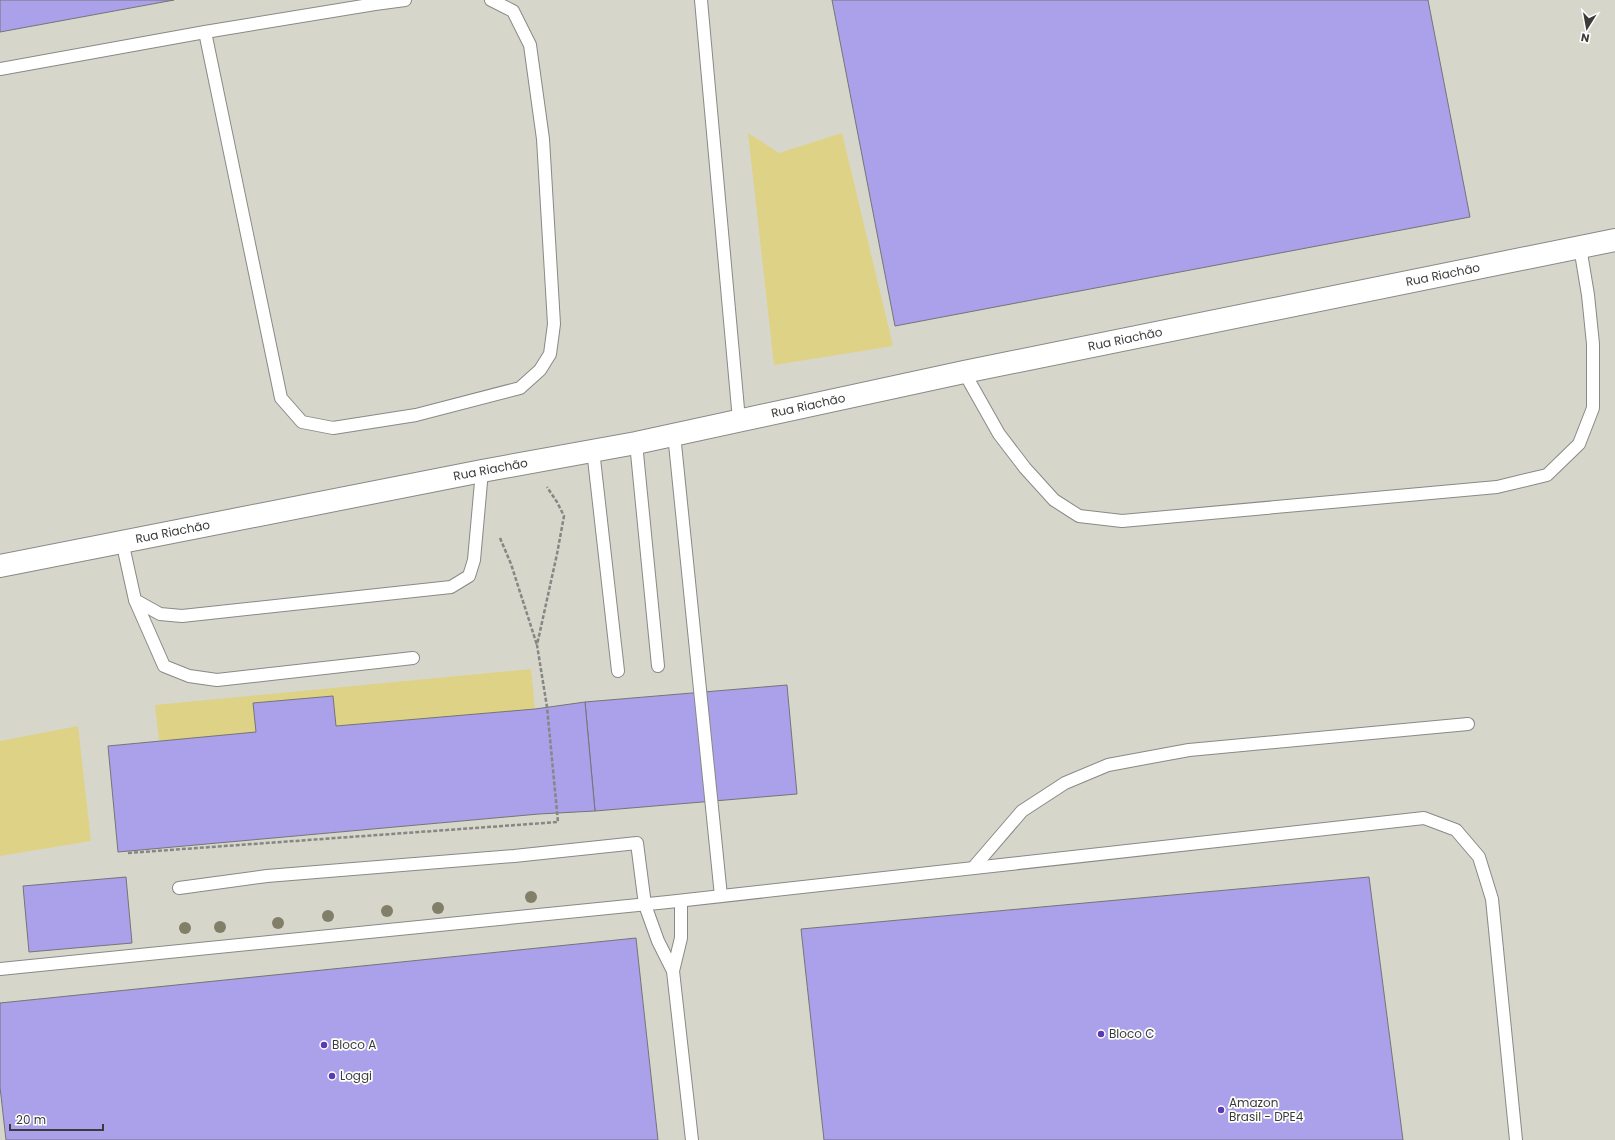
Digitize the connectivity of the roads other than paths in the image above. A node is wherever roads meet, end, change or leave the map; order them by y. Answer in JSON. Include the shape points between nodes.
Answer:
{"nodes":[{"id":1,"x":405,"y":0,"type":"edge"},
{"id":2,"x":491,"y":0,"type":"edge"},
{"id":3,"x":701,"y":0,"type":"edge"},
{"id":4,"x":328,"y":6,"type":"edge"},
{"id":5,"x":205,"y":32,"type":"junction"},
{"id":6,"x":0,"y":68,"type":"edge"},
{"id":7,"x":1615,"y":240,"type":"edge"},
{"id":8,"x":1580,"y":247,"type":"junction"},
{"id":9,"x":964,"y":372,"type":"junction"},
{"id":10,"x":739,"y":420,"type":"junction"},
{"id":11,"x":674,"y":434,"type":"junction"},
{"id":12,"x":636,"y":443,"type":"junction"},
{"id":13,"x":594,"y":450,"type":"junction"},
{"id":14,"x":482,"y":471,"type":"junction"},
{"id":15,"x":122,"y":541,"type":"junction"},
{"id":16,"x":0,"y":566,"type":"edge"},
{"id":17,"x":135,"y":600,"type":"junction"},
{"id":18,"x":413,"y":658,"type":"dead end"},
{"id":19,"x":658,"y":666,"type":"dead end"},
{"id":20,"x":618,"y":671,"type":"dead end"},
{"id":21,"x":1468,"y":724,"type":"dead end"},
{"id":22,"x":973,"y":868,"type":"junction"},
{"id":23,"x":179,"y":888,"type":"dead end"},
{"id":24,"x":721,"y":896,"type":"junction"},
{"id":25,"x":681,"y":901,"type":"junction"},
{"id":26,"x":645,"y":905,"type":"junction"},
{"id":27,"x":0,"y":969,"type":"edge"},
{"id":28,"x":673,"y":971,"type":"junction"},
{"id":29,"x":692,"y":1140,"type":"edge"},
{"id":30,"x":1516,"y":1140,"type":"edge"}],
"edges":[{"from":1,"to":4,"type":"lane"},
{"from":2,"to":5,"type":"lane","via":[[513,11],[530,45],[543,147],[554,324],[550,354],[540,370],[520,388],[416,415],[333,428],[302,422],[281,398]]},
{"from":3,"to":10,"type":"lane"},
{"from":4,"to":5,"type":"lane"},
{"from":5,"to":6,"type":"lane"},
{"from":7,"to":8,"type":"street","name":"Rua Riachão"},
{"from":8,"to":9,"type":"street","name":"Rua Riachão"},
{"from":8,"to":9,"type":"lane","via":[[1593,344],[1592,408],[1579,444],[1547,475],[1496,487],[1122,521],[1079,516],[1054,500],[1025,468],[999,434]]},
{"from":9,"to":10,"type":"street","name":"Rua Riachão"},
{"from":10,"to":11,"type":"street","name":"Rua Riachão"},
{"from":11,"to":12,"type":"street","name":"Rua Riachão"},
{"from":11,"to":24,"type":"lane"},
{"from":12,"to":13,"type":"street","name":"Rua Riachão"},
{"from":12,"to":19,"type":"lane"},
{"from":13,"to":14,"type":"street","name":"Rua Riachão"},
{"from":13,"to":20,"type":"lane"},
{"from":14,"to":15,"type":"street","name":"Rua Riachão"},
{"from":14,"to":17,"type":"lane","via":[[474,560],[468,576],[451,587],[182,616],[160,614]]},
{"from":15,"to":16,"type":"street","name":"Rua Riachão"},
{"from":15,"to":17,"type":"lane"},
{"from":17,"to":18,"type":"lane","via":[[164,666],[189,676],[217,680]]},
{"from":21,"to":22,"type":"lane","via":[[1189,750],[1108,765],[1065,783],[1022,811]]},
{"from":22,"to":24,"type":"lane"},
{"from":22,"to":30,"type":"lane","via":[[1424,818],[1456,830],[1479,857],[1492,900]]},
{"from":23,"to":26,"type":"lane","via":[[266,876],[514,856],[637,843]]},
{"from":24,"to":25,"type":"lane"},
{"from":25,"to":26,"type":"lane"},
{"from":25,"to":28,"type":"lane","via":[[681,938]]},
{"from":26,"to":27,"type":"lane"},
{"from":26,"to":28,"type":"lane","via":[[658,941]]},
{"from":28,"to":29,"type":"lane"}]}
